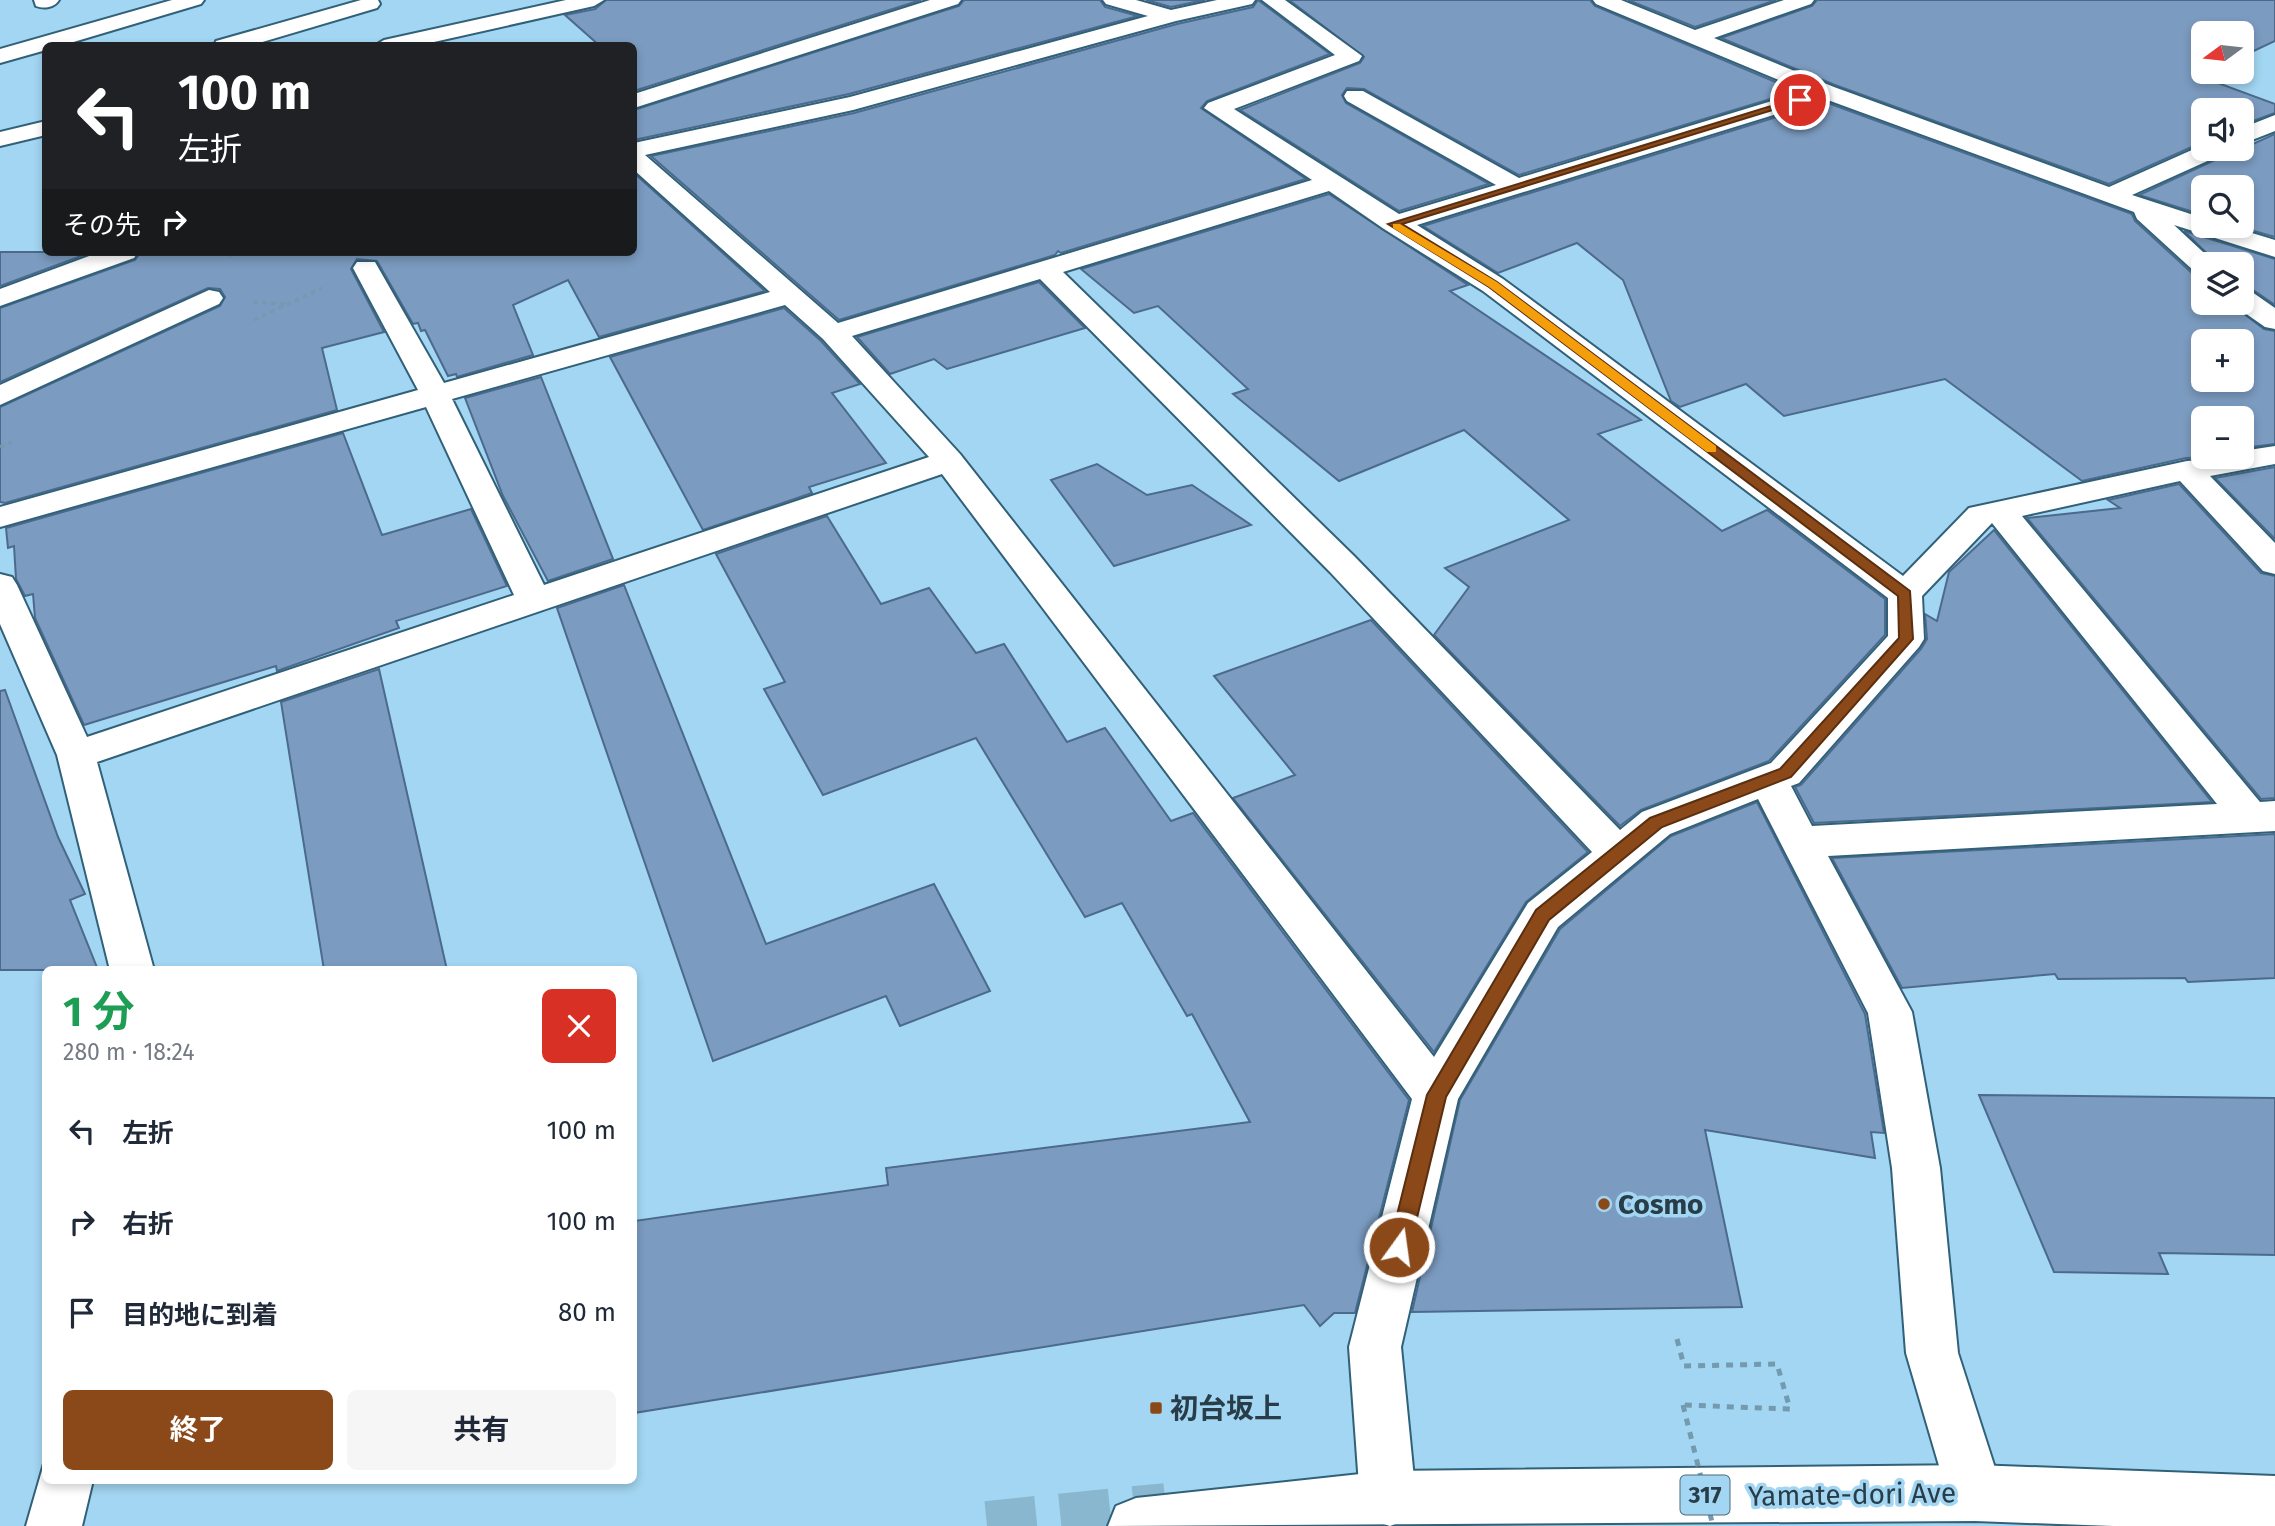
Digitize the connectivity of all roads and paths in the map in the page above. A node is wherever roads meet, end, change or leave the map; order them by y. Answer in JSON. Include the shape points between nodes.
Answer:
{"nodes":[{"id":1,"x":194,"y":0,"type":"edge"},
{"id":2,"x":594,"y":0,"type":"edge"},
{"id":3,"x":951,"y":0,"type":"edge"},
{"id":4,"x":1113,"y":0,"type":"edge"},
{"id":5,"x":1245,"y":0,"type":"edge"},
{"id":6,"x":1272,"y":0,"type":"edge"},
{"id":7,"x":1603,"y":0,"type":"edge"},
{"id":8,"x":1804,"y":0,"type":"edge"},
{"id":9,"x":364,"y":2,"type":"edge"},
{"id":10,"x":1172,"y":16,"type":"junction"},
{"id":11,"x":441,"y":32,"type":"junction"},
{"id":12,"x":1696,"y":37,"type":"junction"},
{"id":13,"x":48,"y":42,"type":"edge"},
{"id":14,"x":237,"y":42,"type":"edge"},
{"id":15,"x":400,"y":42,"type":"edge"},
{"id":16,"x":456,"y":42,"type":"edge"},
{"id":17,"x":42,"y":44,"type":"edge"},
{"id":18,"x":0,"y":56,"type":"edge"},
{"id":19,"x":1826,"y":92,"type":"junction"},
{"id":20,"x":1355,"y":96,"type":"dead end"},
{"id":21,"x":637,"y":100,"type":"edge"},
{"id":22,"x":2275,"y":122,"type":"edge"},
{"id":23,"x":42,"y":129,"type":"edge"},
{"id":24,"x":2254,"y":132,"type":"edge"},
{"id":25,"x":0,"y":139,"type":"edge"},
{"id":26,"x":637,"y":149,"type":"edge"},
{"id":27,"x":2193,"y":161,"type":"edge"},
{"id":28,"x":637,"y":162,"type":"edge"},
{"id":29,"x":1329,"y":183,"type":"junction"},
{"id":30,"x":1516,"y":186,"type":"junction"},
{"id":31,"x":2122,"y":199,"type":"junction"},
{"id":32,"x":1393,"y":224,"type":"junction"},
{"id":33,"x":2275,"y":250,"type":"edge"},
{"id":34,"x":2191,"y":255,"type":"edge"},
{"id":35,"x":114,"y":256,"type":"edge"},
{"id":36,"x":366,"y":268,"type":"dead end"},
{"id":37,"x":1045,"y":269,"type":"junction"},
{"id":38,"x":789,"y":295,"type":"junction"},
{"id":39,"x":0,"y":298,"type":"edge"},
{"id":40,"x":209,"y":298,"type":"dead end"},
{"id":41,"x":2254,"y":306,"type":"edge"},
{"id":42,"x":2275,"y":321,"type":"edge"},
{"id":43,"x":833,"y":333,"type":"junction"},
{"id":44,"x":435,"y":394,"type":"junction"},
{"id":45,"x":0,"y":397,"type":"edge"},
{"id":46,"x":2275,"y":455,"type":"edge"},
{"id":47,"x":949,"y":461,"type":"junction"},
{"id":48,"x":2187,"y":470,"type":"junction"},
{"id":49,"x":2000,"y":511,"type":"junction"},
{"id":50,"x":0,"y":517,"type":"edge"},
{"id":51,"x":2275,"y":563,"type":"edge"},
{"id":52,"x":0,"y":585,"type":"edge"},
{"id":53,"x":1905,"y":594,"type":"junction"},
{"id":54,"x":534,"y":601,"type":"junction"},
{"id":55,"x":76,"y":755,"type":"junction"},
{"id":56,"x":1768,"y":780,"type":"junction"},
{"id":57,"x":2262,"y":817,"type":"edge"},
{"id":58,"x":1801,"y":842,"type":"junction"},
{"id":59,"x":1618,"y":854,"type":"junction"},
{"id":60,"x":131,"y":966,"type":"edge"},
{"id":61,"x":1436,"y":1095,"type":"junction"},
{"id":62,"x":1677,"y":1339,"type":"dead end"},
{"id":63,"x":64,"y":1484,"type":"edge"},
{"id":64,"x":1975,"y":1493,"type":"junction"},
{"id":65,"x":1388,"y":1499,"type":"junction"},
{"id":66,"x":2275,"y":1504,"type":"edge"},
{"id":67,"x":54,"y":1526,"type":"edge"},
{"id":68,"x":1136,"y":1526,"type":"tunnel mouth"},
{"id":69,"x":1713,"y":1526,"type":"edge"}],
"edges":[{"from":1,"to":13,"type":"street"},
{"from":2,"to":11,"type":"street"},
{"from":3,"to":21,"type":"street"},
{"from":4,"to":10,"type":"street"},
{"from":5,"to":10,"type":"street"},
{"from":6,"to":29,"type":"street","via":[[1351,56],[1216,108]]},
{"from":7,"to":12,"type":"street"},
{"from":8,"to":12,"type":"street"},
{"from":9,"to":11,"type":"street"},
{"from":9,"to":14,"type":"street"},
{"from":10,"to":26,"type":"street","via":[[853,103]]},
{"from":11,"to":15,"type":"street"},
{"from":11,"to":16,"type":"street"},
{"from":12,"to":19,"type":"street"},
{"from":17,"to":18,"type":"street"},
{"from":19,"to":30,"type":"street"},
{"from":19,"to":31,"type":"street"},
{"from":20,"to":30,"type":"street"},
{"from":22,"to":24,"type":"street"},
{"from":23,"to":25,"type":"street"},
{"from":27,"to":31,"type":"street"},
{"from":28,"to":38,"type":"street"},
{"from":29,"to":32,"type":"street"},
{"from":29,"to":37,"type":"street"},
{"from":30,"to":32,"type":"street"},
{"from":31,"to":33,"type":"street"},
{"from":31,"to":34,"type":"street"},
{"from":32,"to":53,"type":"street","via":[[1493,285]]},
{"from":35,"to":39,"type":"street"},
{"from":36,"to":44,"type":"street"},
{"from":37,"to":43,"type":"street"},
{"from":37,"to":59,"type":"street","via":[[1342,564]]},
{"from":38,"to":43,"type":"street"},
{"from":38,"to":44,"type":"street"},
{"from":40,"to":45,"type":"street"},
{"from":41,"to":42,"type":"street"},
{"from":43,"to":47,"type":"street"},
{"from":44,"to":50,"type":"street"},
{"from":44,"to":54,"type":"street"},
{"from":46,"to":48,"type":"street"},
{"from":47,"to":54,"type":"street"},
{"from":47,"to":61,"type":"street"},
{"from":48,"to":49,"type":"street"},
{"from":48,"to":51,"type":"street"},
{"from":49,"to":53,"type":"street","via":[[1981,515]]},
{"from":49,"to":57,"type":"street"},
{"from":52,"to":55,"type":"street"},
{"from":53,"to":56,"type":"street","via":[[1906,639],[1785,773]]},
{"from":54,"to":55,"type":"street"},
{"from":55,"to":60,"type":"street"},
{"from":56,"to":58,"type":"street"},
{"from":56,"to":59,"type":"street","via":[[1656,823]]},
{"from":57,"to":58,"type":"street"},
{"from":58,"to":64,"type":"street","via":[[1891,1012],[1916,1168],[1932,1353]]},
{"from":59,"to":61,"type":"street","via":[[1543,915]]},
{"from":61,"to":65,"type":"street","via":[[1375,1348]]},
{"from":62,"to":69,"type":"path","bridge":true,"via":[[1684,1366],[1777,1364],[1790,1409],[1683,1405]]},
{"from":63,"to":67,"type":"street"},
{"from":64,"to":65,"type":"street","name":"Yamate-dori Ave","number":"317"},
{"from":64,"to":66,"type":"street","name":"Yamate-dori Ave","number":"317"},
{"from":65,"to":68,"type":"street","name":"Yamate-dori Ave","number":"317"}]}
